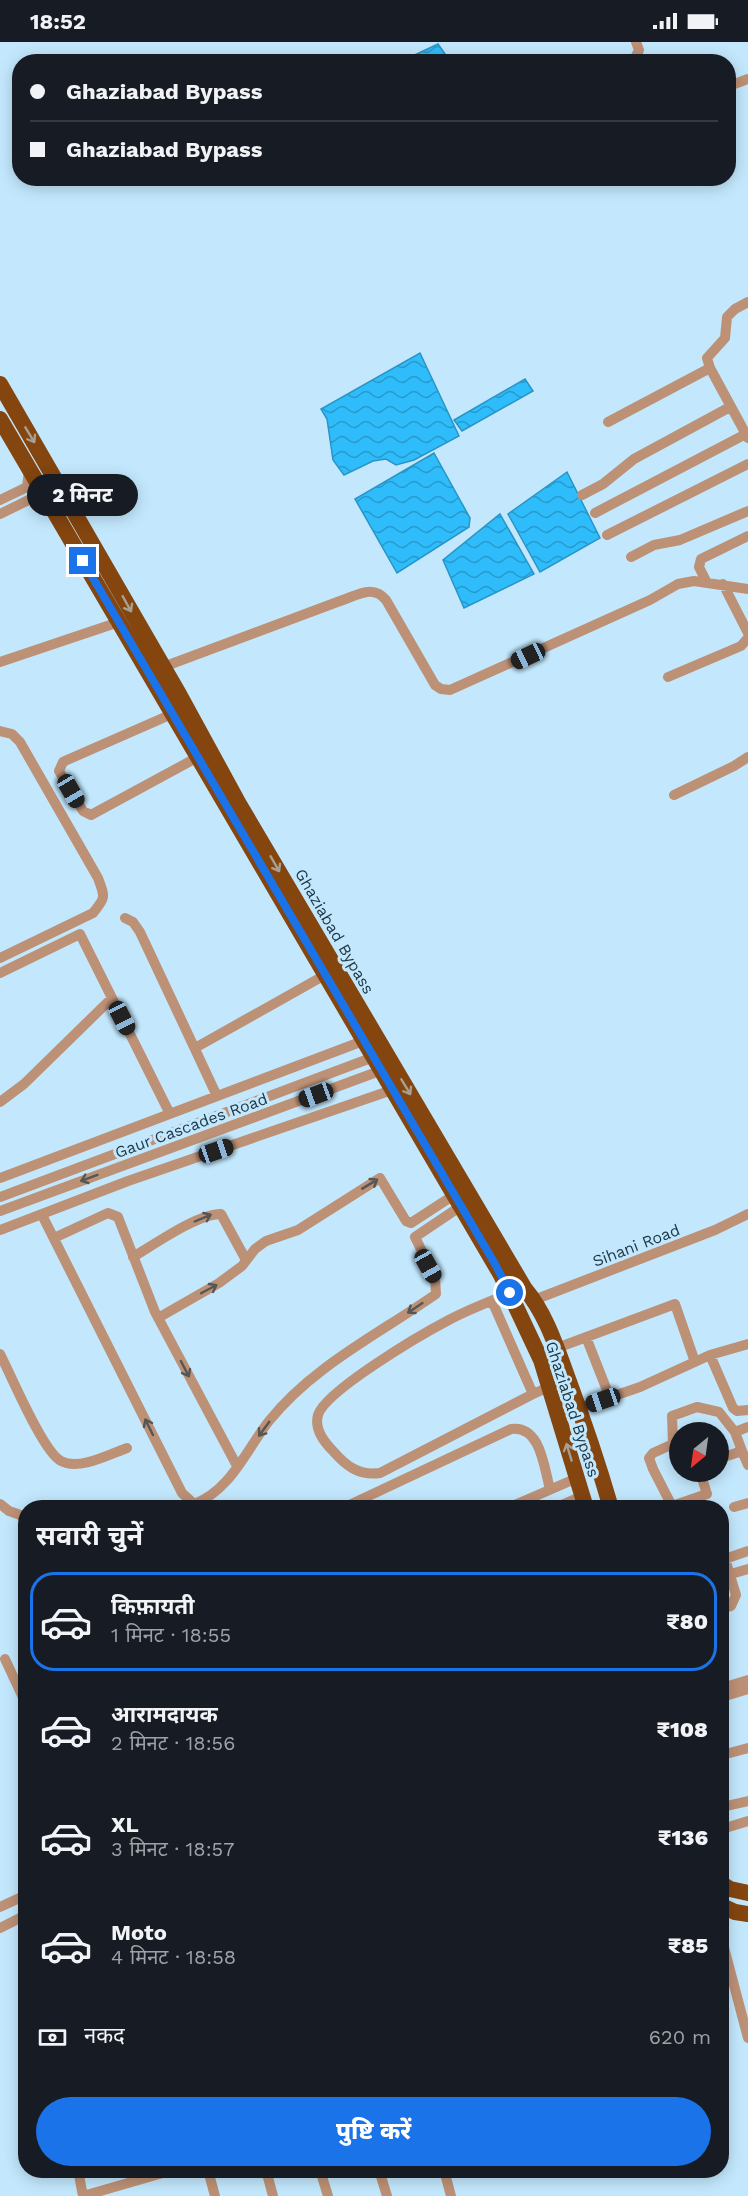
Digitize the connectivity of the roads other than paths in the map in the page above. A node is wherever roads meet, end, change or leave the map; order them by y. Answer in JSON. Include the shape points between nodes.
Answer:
{"nodes":[{"id":1,"x":748,"y":302,"type":"edge"},
{"id":2,"x":710,"y":368,"type":"junction"},
{"id":3,"x":0,"y":384,"type":"edge"},
{"id":4,"x":730,"y":407,"type":"junction"},
{"id":5,"x":0,"y":419,"type":"edge"},
{"id":6,"x":608,"y":422,"type":"dead end"},
{"id":7,"x":747,"y":436,"type":"edge"},
{"id":8,"x":748,"y":464,"type":"edge"},
{"id":9,"x":29,"y":469,"type":"junction"},
{"id":10,"x":50,"y":489,"type":"junction"},
{"id":11,"x":582,"y":495,"type":"dead end"},
{"id":12,"x":0,"y":500,"type":"edge"},
{"id":13,"x":748,"y":511,"type":"edge"},
{"id":14,"x":596,"y":513,"type":"dead end"},
{"id":15,"x":0,"y":514,"type":"edge"},
{"id":16,"x":607,"y":536,"type":"dead end"},
{"id":17,"x":748,"y":536,"type":"edge"},
{"id":18,"x":632,"y":557,"type":"dead end"},
{"id":19,"x":706,"y":581,"type":"junction"},
{"id":20,"x":723,"y":584,"type":"junction"},
{"id":21,"x":748,"y":589,"type":"edge"},
{"id":22,"x":119,"y":622,"type":"junction"},
{"id":23,"x":748,"y":635,"type":"edge"},
{"id":24,"x":0,"y":662,"type":"edge"},
{"id":25,"x":163,"y":667,"type":"junction"},
{"id":26,"x":669,"y":677,"type":"dead end"},
{"id":27,"x":172,"y":714,"type":"junction"},
{"id":28,"x":0,"y":731,"type":"edge"},
{"id":29,"x":198,"y":757,"type":"junction"},
{"id":30,"x":748,"y":757,"type":"edge"},
{"id":31,"x":674,"y":795,"type":"dead end"},
{"id":32,"x":125,"y":918,"type":"dead end"},
{"id":33,"x":0,"y":958,"type":"edge"},
{"id":34,"x":0,"y":974,"type":"edge"},
{"id":35,"x":325,"y":975,"type":"junction"},
{"id":36,"x":112,"y":998,"type":"junction"},
{"id":37,"x":363,"y":1041,"type":"junction"},
{"id":38,"x":195,"y":1048,"type":"junction"},
{"id":39,"x":383,"y":1062,"type":"junction"},
{"id":40,"x":392,"y":1089,"type":"junction"},
{"id":41,"x":217,"y":1096,"type":"junction"},
{"id":42,"x":0,"y":1102,"type":"edge"},
{"id":43,"x":169,"y":1112,"type":"junction"},
{"id":44,"x":112,"y":1136,"type":"junction"},
{"id":45,"x":118,"y":1152,"type":"junction"},
{"id":46,"x":122,"y":1166,"type":"junction"},
{"id":47,"x":0,"y":1178,"type":"edge"},
{"id":48,"x":128,"y":1181,"type":"junction"},
{"id":49,"x":0,"y":1197,"type":"edge"},
{"id":50,"x":458,"y":1201,"type":"junction"},
{"id":51,"x":0,"y":1211,"type":"edge"},
{"id":52,"x":748,"y":1214,"type":"edge"},
{"id":53,"x":42,"y":1215,"type":"junction"},
{"id":54,"x":408,"y":1222,"type":"junction"},
{"id":55,"x":0,"y":1230,"type":"edge"},
{"id":56,"x":415,"y":1237,"type":"junction"},
{"id":57,"x":54,"y":1238,"type":"junction"},
{"id":58,"x":133,"y":1257,"type":"junction"},
{"id":59,"x":246,"y":1260,"type":"junction"},
{"id":60,"x":510,"y":1293,"type":"junction"},
{"id":61,"x":534,"y":1300,"type":"junction"},
{"id":62,"x":492,"y":1301,"type":"junction"},
{"id":63,"x":158,"y":1318,"type":"junction"},
{"id":64,"x":586,"y":1337,"type":"junction"},
{"id":65,"x":748,"y":1344,"type":"edge"},
{"id":66,"x":557,"y":1348,"type":"junction"},
{"id":67,"x":0,"y":1354,"type":"edge"},
{"id":68,"x":710,"y":1356,"type":"junction"},
{"id":69,"x":695,"y":1362,"type":"junction"},
{"id":70,"x":549,"y":1387,"type":"junction"},
{"id":71,"x":533,"y":1394,"type":"junction"},
{"id":72,"x":610,"y":1398,"type":"junction"},
{"id":73,"x":579,"y":1408,"type":"junction"},
{"id":74,"x":748,"y":1410,"type":"edge"},
{"id":75,"x":748,"y":1427,"type":"edge"},
{"id":76,"x":735,"y":1432,"type":"junction"},
{"id":77,"x":127,"y":1448,"type":"dead end"},
{"id":78,"x":742,"y":1450,"type":"junction"},
{"id":79,"x":729,"y":1455,"type":"edge"},
{"id":80,"x":748,"y":1465,"type":"edge"},
{"id":81,"x":237,"y":1466,"type":"junction"},
{"id":82,"x":577,"y":1478,"type":"junction"},
{"id":83,"x":703,"y":1482,"type":"edge"},
{"id":84,"x":550,"y":1490,"type":"junction"},
{"id":85,"x":190,"y":1500,"type":"edge"},
{"id":86,"x":204,"y":1500,"type":"edge"},
{"id":87,"x":360,"y":1500,"type":"edge"},
{"id":88,"x":527,"y":1500,"type":"edge"},
{"id":89,"x":583,"y":1500,"type":"edge"},
{"id":90,"x":608,"y":1500,"type":"edge"},
{"id":91,"x":668,"y":1500,"type":"edge"},
{"id":92,"x":691,"y":1500,"type":"edge"},
{"id":93,"x":748,"y":1503,"type":"edge"},
{"id":94,"x":0,"y":1504,"type":"edge"},
{"id":95,"x":734,"y":1507,"type":"dead end"},
{"id":96,"x":18,"y":1514,"type":"edge"},
{"id":97,"x":748,"y":1551,"type":"edge"},
{"id":98,"x":729,"y":1557,"type":"edge"},
{"id":99,"x":748,"y":1569,"type":"edge"},
{"id":100,"x":729,"y":1570,"type":"edge"},
{"id":101,"x":731,"y":1574,"type":"junction"},
{"id":102,"x":729,"y":1606,"type":"edge"},
{"id":103,"x":6,"y":1659,"type":"dead end"},
{"id":104,"x":748,"y":1680,"type":"edge"},
{"id":105,"x":18,"y":1686,"type":"edge"},
{"id":106,"x":729,"y":1686,"type":"edge"},
{"id":107,"x":748,"y":1689,"type":"edge"},
{"id":108,"x":729,"y":1695,"type":"edge"},
{"id":109,"x":748,"y":1748,"type":"edge"},
{"id":110,"x":729,"y":1753,"type":"edge"},
{"id":111,"x":748,"y":1801,"type":"edge"},
{"id":112,"x":729,"y":1805,"type":"edge"},
{"id":113,"x":748,"y":1821,"type":"edge"},
{"id":114,"x":729,"y":1827,"type":"edge"},
{"id":115,"x":729,"y":1888,"type":"edge"},
{"id":116,"x":748,"y":1893,"type":"edge"},
{"id":117,"x":18,"y":1899,"type":"edge"},
{"id":118,"x":0,"y":1906,"type":"edge"},
{"id":119,"x":729,"y":1909,"type":"edge"},
{"id":120,"x":748,"y":1914,"type":"edge"},
{"id":121,"x":18,"y":1919,"type":"edge"},
{"id":122,"x":0,"y":1928,"type":"edge"},
{"id":123,"x":729,"y":1966,"type":"edge"},
{"id":124,"x":748,"y":2038,"type":"edge"},
{"id":125,"x":80,"y":2178,"type":"edge"},
{"id":126,"x":145,"y":2178,"type":"edge"},
{"id":127,"x":210,"y":2178,"type":"edge"},
{"id":128,"x":268,"y":2178,"type":"edge"},
{"id":129,"x":322,"y":2178,"type":"edge"},
{"id":130,"x":381,"y":2178,"type":"edge"},
{"id":131,"x":446,"y":2178,"type":"edge"},
{"id":132,"x":83,"y":2196,"type":"edge"},
{"id":133,"x":215,"y":2196,"type":"edge"},
{"id":134,"x":273,"y":2196,"type":"edge"},
{"id":135,"x":328,"y":2196,"type":"edge"},
{"id":136,"x":387,"y":2196,"type":"edge"},
{"id":137,"x":451,"y":2196,"type":"edge"}],
"edges":[{"from":1,"to":2,"type":"street","via":[[727,317],[725,338],[707,358]]},
{"from":2,"to":4,"type":"street"},
{"from":2,"to":6,"type":"street"},
{"from":3,"to":10,"type":"highway","name":"Ghaziabad Bypass","one_way":true},
{"from":4,"to":7,"type":"street"},
{"from":4,"to":11,"type":"street","via":[[634,459]]},
{"from":5,"to":9,"type":"highway","name":"Ghaziabad Bypass"},
{"from":7,"to":14,"type":"street"},
{"from":8,"to":16,"type":"street"},
{"from":9,"to":10,"type":"highway","name":"Ghaziabad Bypass"},
{"from":9,"to":12,"type":"street","via":[[27,487]]},
{"from":10,"to":15,"type":"street"},
{"from":10,"to":22,"type":"highway","name":"Ghaziabad Bypass"},
{"from":10,"to":25,"type":"highway","name":"Ghaziabad Bypass","one_way":true},
{"from":13,"to":18,"type":"street","via":[[688,537],[654,545]]},
{"from":17,"to":19,"type":"street","via":[[701,559],[699,567]]},
{"from":19,"to":20,"type":"street"},
{"from":19,"to":25,"type":"street","via":[[678,584],[455,690],[435,685],[386,600],[376,591],[350,597]]},
{"from":20,"to":21,"type":"street"},
{"from":20,"to":23,"type":"street"},
{"from":22,"to":24,"type":"street"},
{"from":22,"to":27,"type":"highway","name":"Ghaziabad Bypass"},
{"from":23,"to":26,"type":"street","via":[[741,646]]},
{"from":25,"to":39,"type":"highway","name":"Ghaziabad Bypass","one_way":true},
{"from":27,"to":29,"type":"highway","name":"Ghaziabad Bypass"},
{"from":27,"to":29,"type":"street","via":[[63,762],[59,771],[82,811],[91,815]]},
{"from":28,"to":33,"type":"street","via":[[12,734],[20,742],[105,895],[93,913]]},
{"from":29,"to":35,"type":"highway","name":"Ghaziabad Bypass"},
{"from":30,"to":31,"type":"street"},
{"from":32,"to":38,"type":"street","via":[[140,932]]},
{"from":34,"to":36,"type":"street","via":[[80,934]]},
{"from":35,"to":37,"type":"highway","name":"Ghaziabad Bypass"},
{"from":35,"to":38,"type":"street"},
{"from":36,"to":42,"type":"street","via":[[24,1084]]},
{"from":36,"to":43,"type":"street"},
{"from":37,"to":39,"type":"highway","name":"Ghaziabad Bypass"},
{"from":37,"to":41,"type":"street"},
{"from":38,"to":41,"type":"street"},
{"from":39,"to":40,"type":"highway","name":"Ghaziabad Bypass"},
{"from":39,"to":45,"type":"street","name":"Gaur Cascades Road"},
{"from":39,"to":46,"type":"street","name":"Gaur Cascades Road"},
{"from":39,"to":61,"type":"highway","name":"Ghaziabad Bypass","one_way":true},
{"from":40,"to":48,"type":"street"},
{"from":40,"to":50,"type":"highway","name":"Ghaziabad Bypass"},
{"from":41,"to":43,"type":"street"},
{"from":43,"to":44,"type":"street"},
{"from":44,"to":45,"type":"street"},
{"from":44,"to":47,"type":"street"},
{"from":45,"to":49,"type":"street","name":"Gaur Cascades Road"},
{"from":46,"to":48,"type":"street"},
{"from":46,"to":51,"type":"street","name":"Gaur Cascades Road","one_way":true},
{"from":48,"to":53,"type":"street"},
{"from":50,"to":54,"type":"street"},
{"from":50,"to":56,"type":"street"},
{"from":50,"to":60,"type":"highway","name":"Ghaziabad Bypass"},
{"from":52,"to":61,"type":"street","name":"Sihani Road"},
{"from":53,"to":55,"type":"street"},
{"from":53,"to":57,"type":"street"},
{"from":54,"to":56,"type":"street"},
{"from":59,"to":54,"type":"street","one_way":true,"via":[[266,1241],[298,1230],[380,1178]]},
{"from":56,"to":81,"type":"street","one_way":true,"via":[[435,1278],[436,1294],[308,1379],[270,1419]]},
{"from":57,"to":58,"type":"street","via":[[108,1213],[118,1217]]},
{"from":85,"to":57,"type":"street","one_way":true,"via":[[182,1493]]},
{"from":58,"to":59,"type":"street","one_way":true,"via":[[193,1222],[220,1214]]},
{"from":58,"to":63,"type":"street"},
{"from":63,"to":59,"type":"street","one_way":true,"via":[[219,1284]]},
{"from":60,"to":62,"type":"street"},
{"from":60,"to":70,"type":"highway","name":"Ghaziabad Bypass"},
{"from":61,"to":66,"type":"highway","name":"Ghaziabad Bypass"},
{"from":62,"to":71,"type":"street"},
{"from":62,"to":71,"type":"street","via":[[423,1335],[333,1396],[318,1416],[320,1434],[353,1470],[380,1473]]},
{"from":63,"to":81,"type":"street","one_way":true},
{"from":64,"to":66,"type":"street"},
{"from":64,"to":69,"type":"street","via":[[675,1304]]},
{"from":64,"to":72,"type":"street"},
{"from":65,"to":68,"type":"street"},
{"from":66,"to":73,"type":"highway","name":"Ghaziabad Bypass"},
{"from":67,"to":77,"type":"street","via":[[47,1447],[61,1461],[88,1463]]},
{"from":68,"to":69,"type":"street"},
{"from":68,"to":74,"type":"street","via":[[733,1408],[737,1412]]},
{"from":69,"to":72,"type":"street"},
{"from":70,"to":71,"type":"street"},
{"from":82,"to":70,"type":"highway","name":"Ghaziabad Bypass","one_way":true},
{"from":72,"to":73,"type":"street"},
{"from":73,"to":90,"type":"highway","name":"Ghaziabad Bypass"},
{"from":75,"to":76,"type":"street"},
{"from":76,"to":78,"type":"street"},
{"from":76,"to":91,"type":"street","via":[[721,1413],[710,1410],[697,1407],[672,1416],[673,1444],[650,1458]]},
{"from":78,"to":79,"type":"street"},
{"from":78,"to":80,"type":"street"},
{"from":81,"to":86,"type":"street","one_way":true,"via":[[220,1490]]},
{"from":82,"to":84,"type":"street"},
{"from":82,"to":89,"type":"highway","name":"Ghaziabad Bypass"},
{"from":83,"to":92,"type":"street","via":[[707,1494]]},
{"from":84,"to":87,"type":"street","via":[[536,1441],[519,1428]]},
{"from":84,"to":88,"type":"street"},
{"from":93,"to":95,"type":"street"},
{"from":94,"to":96,"type":"street"},
{"from":97,"to":98,"type":"street"},
{"from":99,"to":101,"type":"street"},
{"from":100,"to":101,"type":"street"},
{"from":101,"to":102,"type":"street","via":[[736,1595]]},
{"from":103,"to":105,"type":"street"},
{"from":104,"to":106,"type":"street"},
{"from":107,"to":108,"type":"street"},
{"from":109,"to":110,"type":"street"},
{"from":111,"to":112,"type":"street"},
{"from":113,"to":114,"type":"street"},
{"from":115,"to":116,"type":"highway"},
{"from":117,"to":118,"type":"street"},
{"from":119,"to":120,"type":"highway"},
{"from":121,"to":122,"type":"street"},
{"from":123,"to":124,"type":"street"},
{"from":125,"to":132,"type":"street"},
{"from":126,"to":132,"type":"street"},
{"from":127,"to":133,"type":"street"},
{"from":128,"to":134,"type":"street"},
{"from":129,"to":135,"type":"street"},
{"from":130,"to":136,"type":"street"},
{"from":131,"to":137,"type":"street"}]}
